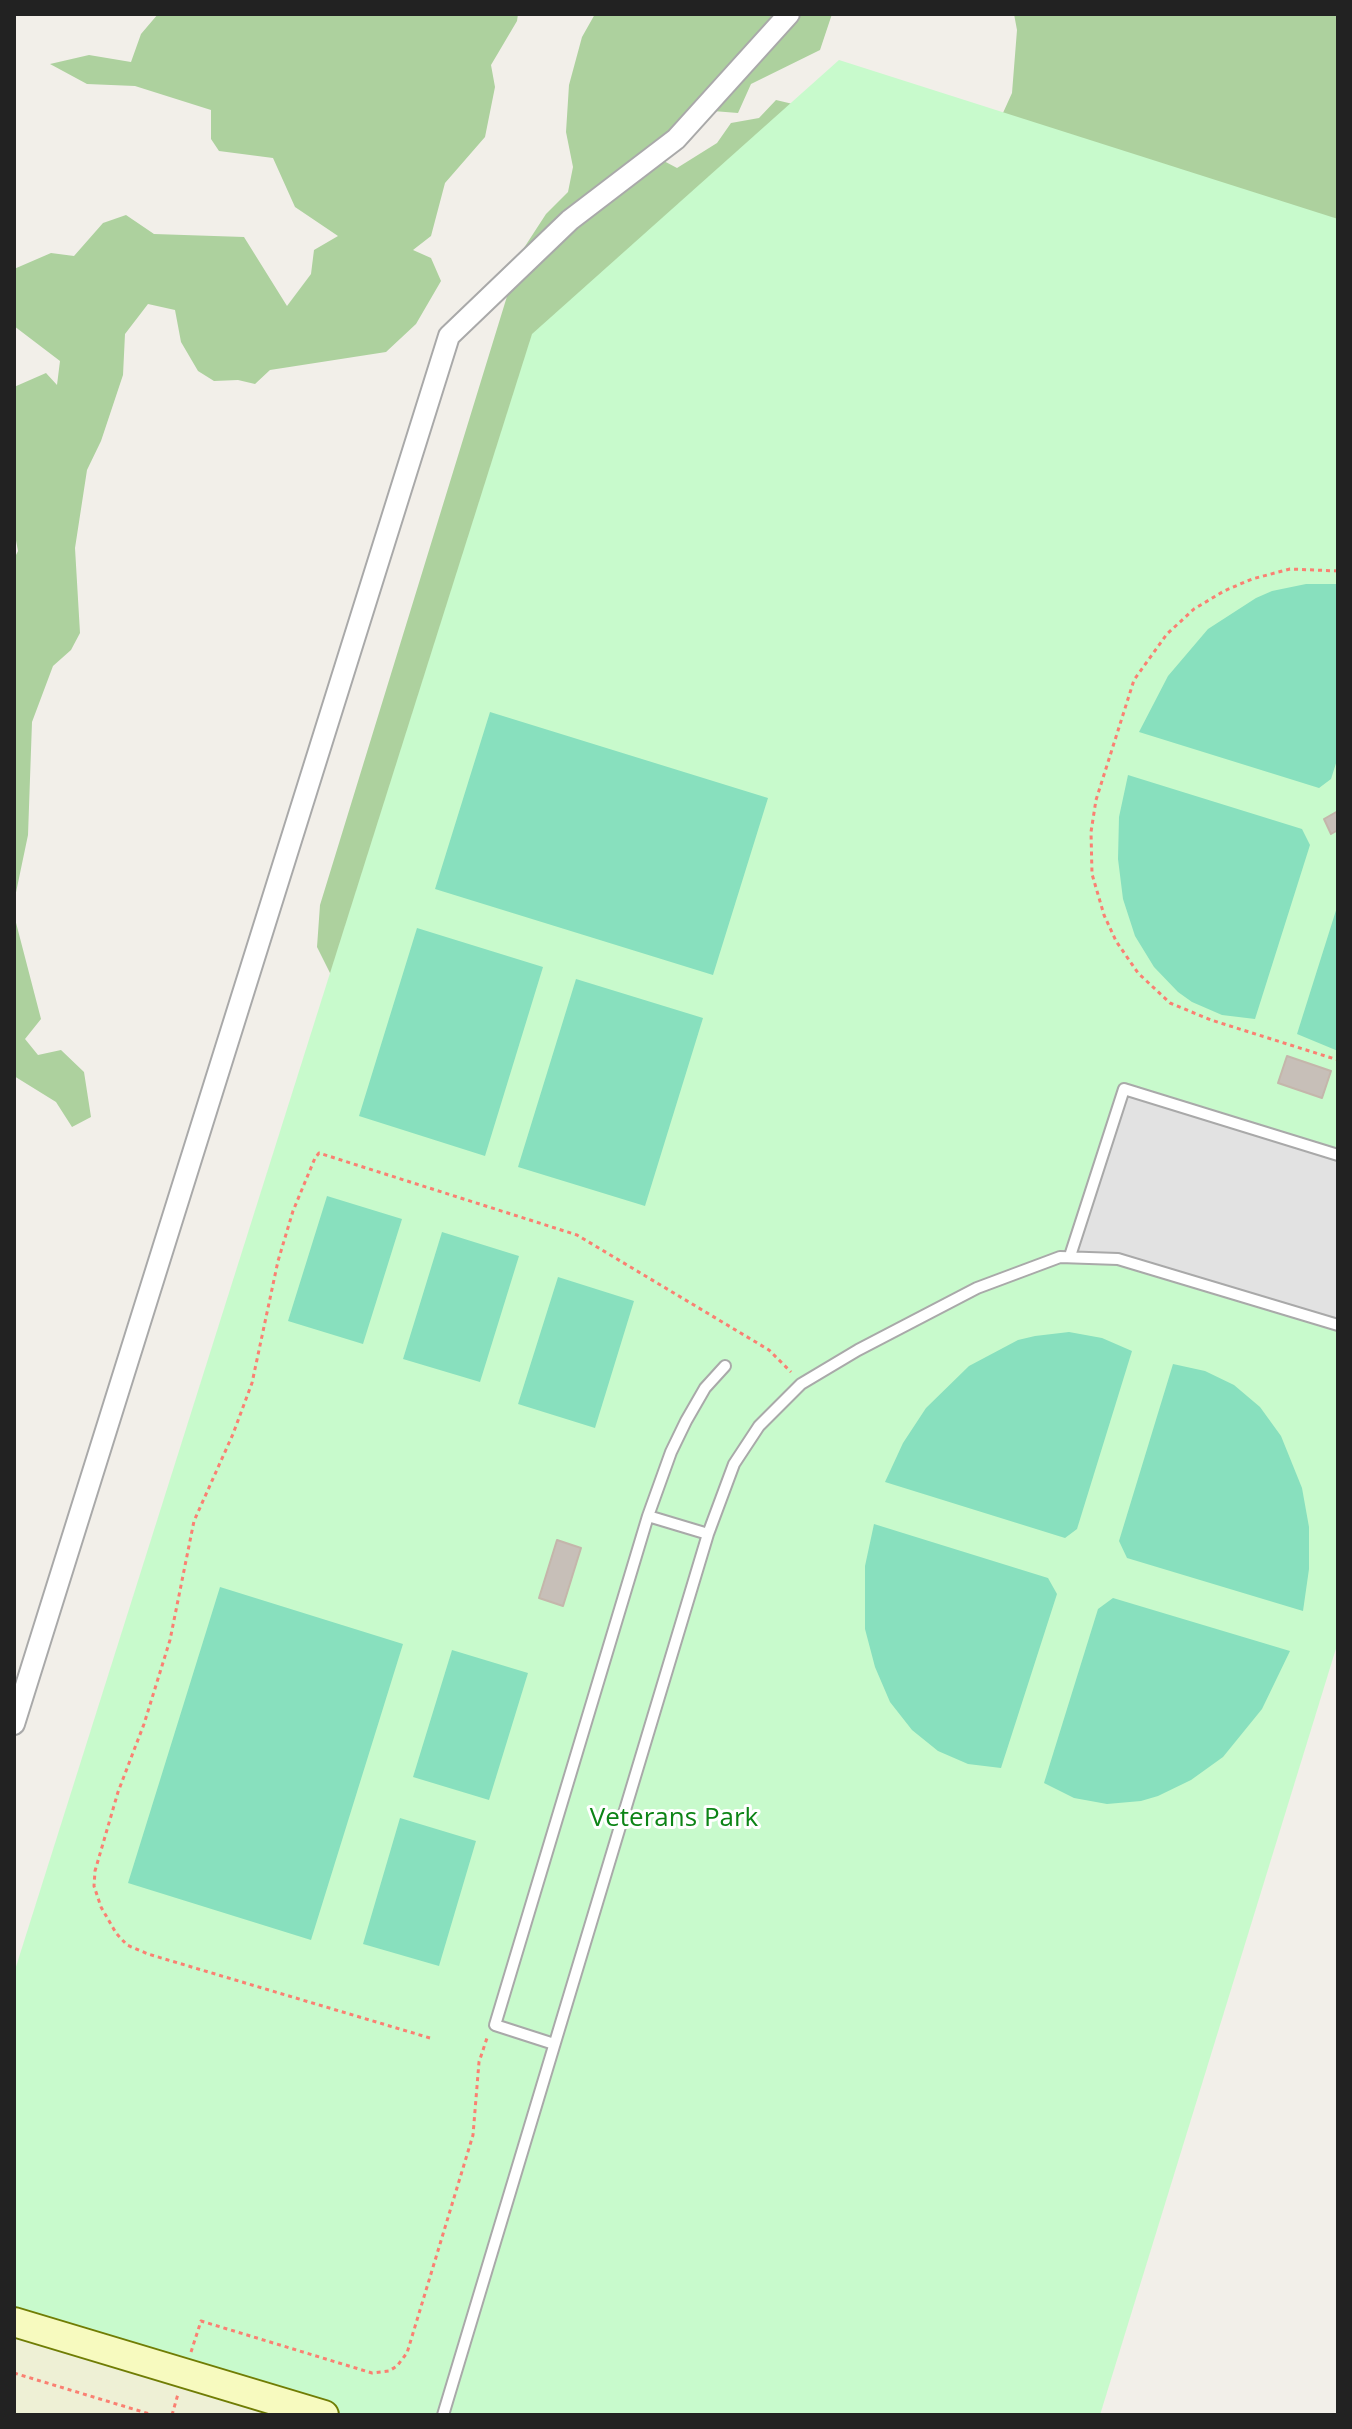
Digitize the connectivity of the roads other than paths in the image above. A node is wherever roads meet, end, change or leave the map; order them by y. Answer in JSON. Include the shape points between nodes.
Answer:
{"nodes":[{"id":1,"x":789,"y":14,"type":"edge"},
{"id":2,"x":1338,"y":1155,"type":"edge"},
{"id":3,"x":1070,"y":1256,"type":"junction"},
{"id":4,"x":1338,"y":1325,"type":"edge"},
{"id":5,"x":725,"y":1366,"type":"dead end"},
{"id":6,"x":648,"y":1516,"type":"junction"},
{"id":7,"x":708,"y":1534,"type":"junction"},
{"id":8,"x":14,"y":1724,"type":"edge"},
{"id":9,"x":554,"y":2044,"type":"junction"},
{"id":10,"x":14,"y":2322,"type":"edge"},
{"id":11,"x":324,"y":2415,"type":"edge"},
{"id":12,"x":443,"y":2415,"type":"edge"}],
"edges":[{"from":1,"to":8,"type":"street","via":[[676,139],[570,220],[449,336]]},
{"from":2,"to":3,"type":"lane","via":[[1124,1089]]},
{"from":3,"to":4,"type":"lane","via":[[1118,1259]]},
{"from":3,"to":7,"type":"lane","via":[[977,1288],[801,1384],[759,1426],[734,1464]]},
{"from":5,"to":6,"type":"lane","via":[[686,1421]]},
{"from":6,"to":7,"type":"lane"},
{"from":6,"to":9,"type":"lane","via":[[495,2025]]},
{"from":7,"to":9,"type":"lane"},
{"from":9,"to":12,"type":"lane"},
{"from":10,"to":11,"type":"main road"}]}
